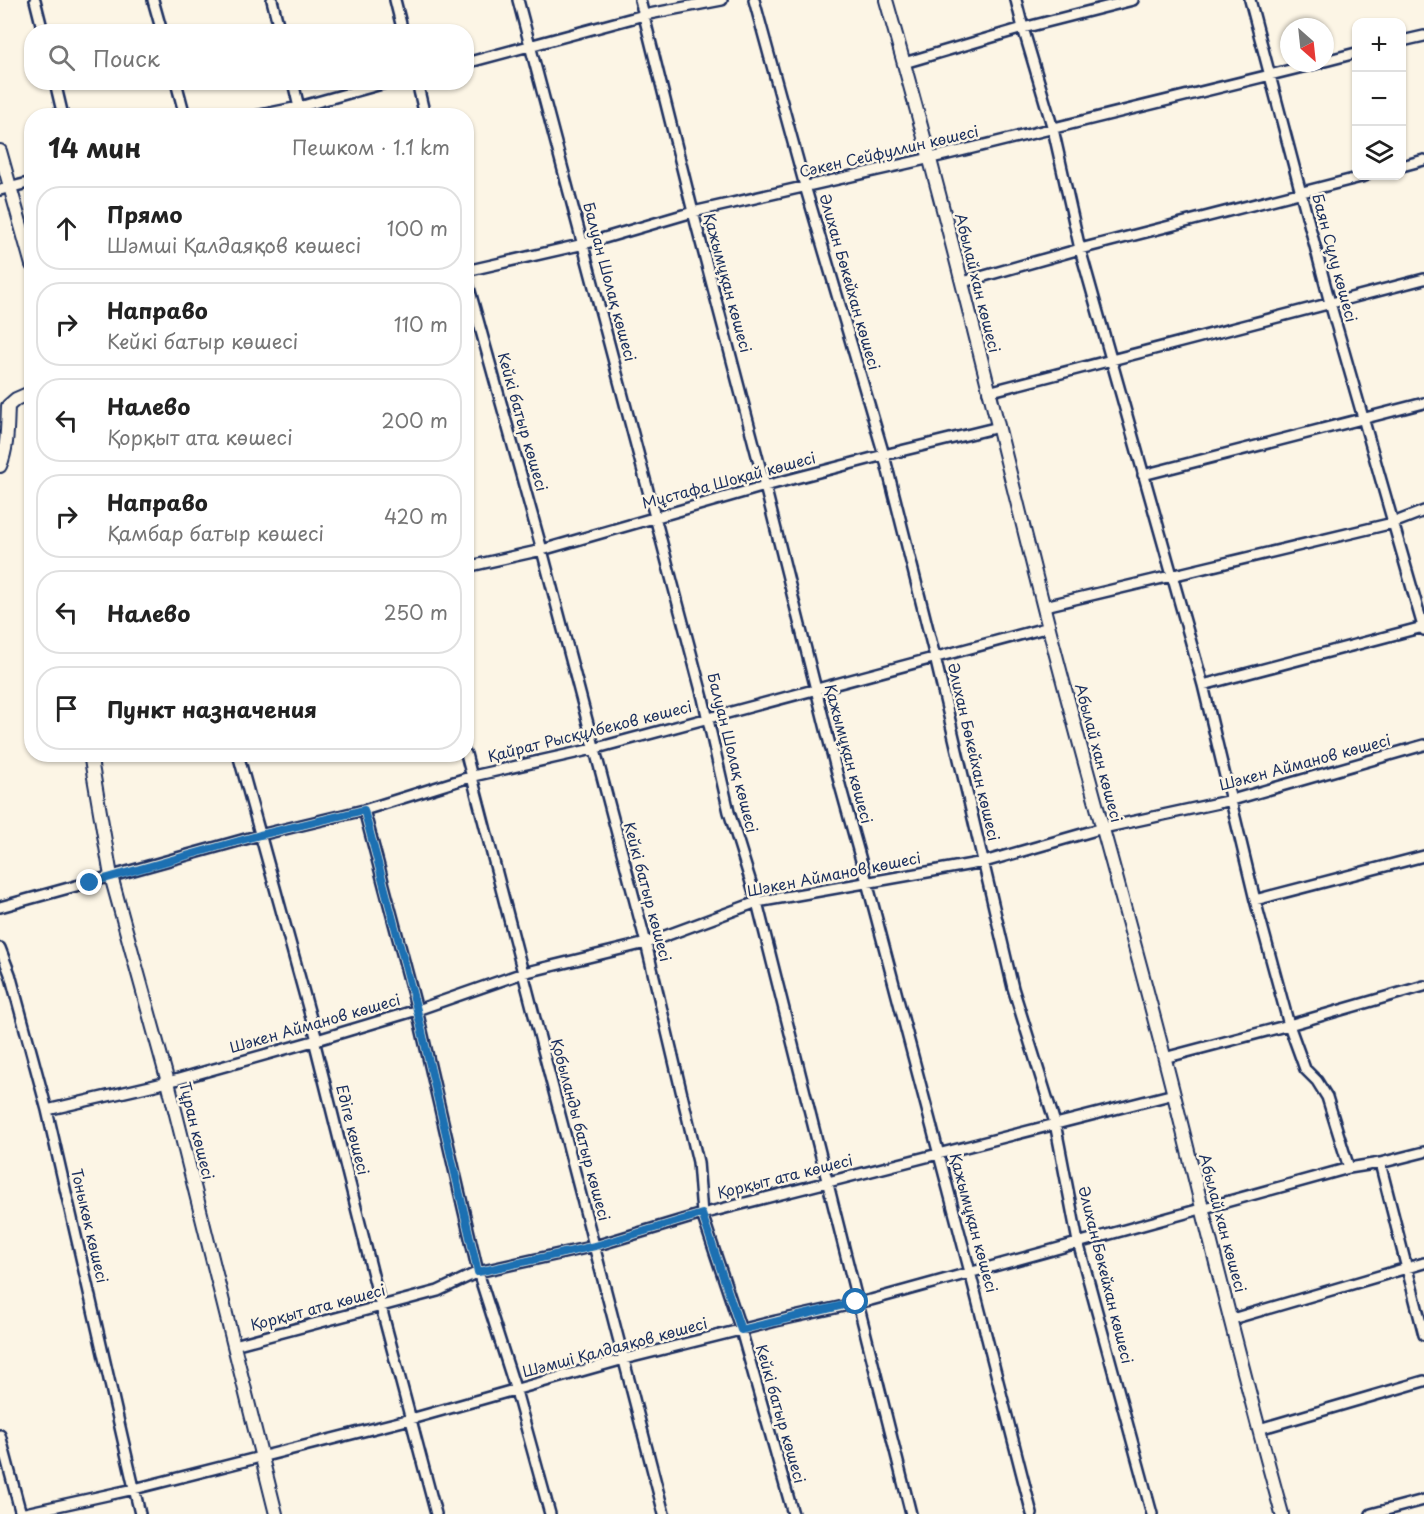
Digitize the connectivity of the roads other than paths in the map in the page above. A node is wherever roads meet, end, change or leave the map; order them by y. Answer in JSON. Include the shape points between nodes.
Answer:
{"nodes":[{"id":1,"x":35,"y":0,"type":"edge"},
{"id":2,"x":153,"y":0,"type":"edge"},
{"id":3,"x":272,"y":0,"type":"edge"},
{"id":4,"x":395,"y":0,"type":"edge"},
{"id":5,"x":518,"y":0,"type":"edge"},
{"id":6,"x":640,"y":0,"type":"edge"},
{"id":7,"x":722,"y":0,"type":"edge"},
{"id":8,"x":754,"y":0,"type":"edge"},
{"id":9,"x":886,"y":0,"type":"edge"},
{"id":10,"x":1016,"y":0,"type":"edge"},
{"id":11,"x":1133,"y":0,"type":"edge"},
{"id":12,"x":1250,"y":0,"type":"edge"},
{"id":13,"x":644,"y":15,"type":"junction"},
{"id":14,"x":41,"y":24,"type":"edge"},
{"id":15,"x":160,"y":24,"type":"edge"},
{"id":16,"x":278,"y":24,"type":"edge"},
{"id":17,"x":401,"y":24,"type":"edge"},
{"id":18,"x":1023,"y":28,"type":"junction"},
{"id":19,"x":1424,"y":36,"type":"edge"},
{"id":20,"x":1406,"y":40,"type":"edge"},
{"id":21,"x":530,"y":47,"type":"junction"},
{"id":22,"x":1352,"y":54,"type":"edge"},
{"id":23,"x":1334,"y":59,"type":"edge"},
{"id":24,"x":474,"y":61,"type":"edge"},
{"id":25,"x":904,"y":63,"type":"junction"},
{"id":26,"x":1284,"y":72,"type":"edge"},
{"id":27,"x":1269,"y":76,"type":"junction"},
{"id":28,"x":57,"y":90,"type":"edge"},
{"id":29,"x":178,"y":90,"type":"edge"},
{"id":30,"x":294,"y":90,"type":"edge"},
{"id":31,"x":364,"y":90,"type":"edge"},
{"id":32,"x":419,"y":90,"type":"edge"},
{"id":33,"x":61,"y":108,"type":"edge"},
{"id":34,"x":183,"y":108,"type":"edge"},
{"id":35,"x":299,"y":108,"type":"edge"},
{"id":36,"x":309,"y":108,"type":"edge"},
{"id":37,"x":423,"y":108,"type":"edge"},
{"id":38,"x":1053,"y":129,"type":"junction"},
{"id":39,"x":0,"y":151,"type":"edge"},
{"id":40,"x":929,"y":159,"type":"junction"},
{"id":41,"x":1424,"y":160,"type":"edge"},
{"id":42,"x":1406,"y":165,"type":"edge"},
{"id":43,"x":1352,"y":179,"type":"edge"},
{"id":44,"x":24,"y":184,"type":"edge"},
{"id":45,"x":805,"y":186,"type":"junction"},
{"id":46,"x":5,"y":188,"type":"edge"},
{"id":47,"x":1302,"y":192,"type":"junction"},
{"id":48,"x":693,"y":212,"type":"junction"},
{"id":49,"x":24,"y":243,"type":"edge"},
{"id":50,"x":584,"y":244,"type":"junction"},
{"id":51,"x":1080,"y":249,"type":"junction"},
{"id":52,"x":474,"y":269,"type":"edge"},
{"id":53,"x":1424,"y":279,"type":"edge"},
{"id":54,"x":963,"y":282,"type":"junction"},
{"id":55,"x":1330,"y":303,"type":"junction"},
{"id":56,"x":474,"y":307,"type":"edge"},
{"id":57,"x":1111,"y":360,"type":"junction"},
{"id":58,"x":988,"y":392,"type":"junction"},
{"id":59,"x":24,"y":396,"type":"edge"},
{"id":60,"x":1424,"y":403,"type":"edge"},
{"id":61,"x":1364,"y":420,"type":"junction"},
{"id":62,"x":999,"y":427,"type":"junction"},
{"id":63,"x":884,"y":455,"type":"junction"},
{"id":64,"x":0,"y":466,"type":"edge"},
{"id":65,"x":1143,"y":475,"type":"junction"},
{"id":66,"x":765,"y":486,"type":"junction"},
{"id":67,"x":1424,"y":512,"type":"edge"},
{"id":68,"x":654,"y":517,"type":"junction"},
{"id":69,"x":1393,"y":523,"type":"junction"},
{"id":70,"x":542,"y":550,"type":"junction"},
{"id":71,"x":474,"y":565,"type":"edge"},
{"id":72,"x":1171,"y":577,"type":"junction"},
{"id":73,"x":1045,"y":606,"type":"junction"},
{"id":74,"x":1049,"y":627,"type":"junction"},
{"id":75,"x":1424,"y":629,"type":"edge"},
{"id":76,"x":935,"y":657,"type":"junction"},
{"id":77,"x":1203,"y":685,"type":"junction"},
{"id":78,"x":815,"y":689,"type":"junction"},
{"id":79,"x":707,"y":718,"type":"junction"},
{"id":80,"x":1424,"y":746,"type":"edge"},
{"id":81,"x":593,"y":749,"type":"junction"},
{"id":82,"x":91,"y":762,"type":"edge"},
{"id":83,"x":240,"y":762,"type":"edge"},
{"id":84,"x":468,"y":762,"type":"edge"},
{"id":85,"x":472,"y":776,"type":"junction"},
{"id":86,"x":1232,"y":800,"type":"junction"},
{"id":87,"x":364,"y":810,"type":"junction"},
{"id":88,"x":1103,"y":828,"type":"junction"},
{"id":89,"x":260,"y":835,"type":"junction"},
{"id":90,"x":1424,"y":856,"type":"edge"},
{"id":91,"x":984,"y":862,"type":"junction"},
{"id":92,"x":111,"y":876,"type":"junction"},
{"id":93,"x":867,"y":882,"type":"junction"},
{"id":94,"x":1255,"y":900,"type":"junction"},
{"id":95,"x":757,"y":902,"type":"junction"},
{"id":96,"x":0,"y":907,"type":"edge"},
{"id":97,"x":646,"y":944,"type":"junction"},
{"id":98,"x":0,"y":948,"type":"edge"},
{"id":99,"x":523,"y":973,"type":"junction"},
{"id":100,"x":1424,"y":986,"type":"edge"},
{"id":101,"x":417,"y":1010,"type":"junction"},
{"id":102,"x":1289,"y":1025,"type":"junction"},
{"id":103,"x":317,"y":1040,"type":"junction"},
{"id":104,"x":1164,"y":1058,"type":"junction"},
{"id":105,"x":168,"y":1082,"type":"junction"},
{"id":106,"x":1174,"y":1094,"type":"junction"},
{"id":107,"x":47,"y":1110,"type":"junction"},
{"id":108,"x":1055,"y":1123,"type":"junction"},
{"id":109,"x":1424,"y":1152,"type":"edge"},
{"id":110,"x":939,"y":1153,"type":"junction"},
{"id":111,"x":1380,"y":1163,"type":"junction"},
{"id":112,"x":1349,"y":1168,"type":"junction"},
{"id":113,"x":826,"y":1182,"type":"junction"},
{"id":114,"x":1203,"y":1209,"type":"junction"},
{"id":115,"x":702,"y":1214,"type":"junction"},
{"id":116,"x":1078,"y":1242,"type":"junction"},
{"id":117,"x":595,"y":1246,"type":"junction"},
{"id":118,"x":1424,"y":1263,"type":"edge"},
{"id":119,"x":1406,"y":1268,"type":"junction"},
{"id":120,"x":478,"y":1272,"type":"junction"},
{"id":121,"x":970,"y":1272,"type":"junction"},
{"id":122,"x":856,"y":1302,"type":"junction"},
{"id":123,"x":381,"y":1306,"type":"junction"},
{"id":124,"x":1232,"y":1319,"type":"junction"},
{"id":125,"x":741,"y":1330,"type":"junction"},
{"id":126,"x":1424,"y":1335,"type":"edge"},
{"id":127,"x":234,"y":1345,"type":"junction"},
{"id":128,"x":624,"y":1359,"type":"junction"},
{"id":129,"x":1424,"y":1381,"type":"edge"},
{"id":130,"x":516,"y":1390,"type":"junction"},
{"id":131,"x":411,"y":1419,"type":"junction"},
{"id":132,"x":1259,"y":1429,"type":"junction"},
{"id":133,"x":0,"y":1435,"type":"edge"},
{"id":134,"x":262,"y":1455,"type":"junction"},
{"id":135,"x":134,"y":1489,"type":"junction"},
{"id":136,"x":1424,"y":1500,"type":"edge"},
{"id":137,"x":21,"y":1514,"type":"edge"},
{"id":138,"x":140,"y":1514,"type":"edge"},
{"id":139,"x":276,"y":1514,"type":"edge"},
{"id":140,"x":436,"y":1514,"type":"edge"},
{"id":141,"x":550,"y":1514,"type":"edge"},
{"id":142,"x":664,"y":1514,"type":"edge"},
{"id":143,"x":793,"y":1514,"type":"edge"},
{"id":144,"x":911,"y":1514,"type":"edge"},
{"id":145,"x":1032,"y":1514,"type":"edge"},
{"id":146,"x":1152,"y":1514,"type":"edge"},
{"id":147,"x":1282,"y":1514,"type":"edge"},
{"id":148,"x":1371,"y":1514,"type":"edge"}],
"edges":[{"from":1,"to":14,"type":"street"},
{"from":2,"to":15,"type":"street"},
{"from":3,"to":16,"type":"street"},
{"from":4,"to":17,"type":"street"},
{"from":5,"to":21,"type":"street","name":"Балуан Шолақ көшесі"},
{"from":6,"to":13,"type":"street","name":"Қажымұқан көшесі"},
{"from":7,"to":13,"type":"street"},
{"from":8,"to":45,"type":"street","name":"Әлихан Бөкейхан көшесі"},
{"from":9,"to":25,"type":"street","name":"Абылай хан көшесі"},
{"from":10,"to":18,"type":"street"},
{"from":11,"to":18,"type":"street"},
{"from":12,"to":27,"type":"street","name":"Баян Сұлу көшесі"},
{"from":13,"to":21,"type":"street"},
{"from":13,"to":48,"type":"street","name":"Қажымұқан көшесі"},
{"from":18,"to":25,"type":"street"},
{"from":18,"to":38,"type":"street"},
{"from":19,"to":20,"type":"street"},
{"from":21,"to":24,"type":"street"},
{"from":21,"to":50,"type":"street","name":"Балуан Шолақ көшесі"},
{"from":22,"to":23,"type":"street"},
{"from":25,"to":40,"type":"street","name":"Абылай хан көшесі"},
{"from":26,"to":27,"type":"street","name":"Сәкен Сейфуллин көшесі"},
{"from":27,"to":38,"type":"street","name":"Сәкен Сейфуллин көшесі"},
{"from":27,"to":47,"type":"street","name":"Баян Сұлу көшесі"},
{"from":28,"to":33,"type":"street"},
{"from":29,"to":34,"type":"street"},
{"from":30,"to":35,"type":"street"},
{"from":31,"to":36,"type":"street"},
{"from":32,"to":37,"type":"street"},
{"from":38,"to":40,"type":"street","name":"Сәкен Сейфуллин көшесі"},
{"from":38,"to":51,"type":"street"},
{"from":39,"to":46,"type":"street"},
{"from":40,"to":45,"type":"street","name":"Сәкен Сейфуллин көшесі"},
{"from":40,"to":54,"type":"street","name":"Абылай хан көшесі"},
{"from":41,"to":42,"type":"street"},
{"from":43,"to":47,"type":"street"},
{"from":44,"to":46,"type":"street"},
{"from":45,"to":48,"type":"street","name":"Сәкен Сейфуллин көшесі"},
{"from":45,"to":63,"type":"street","name":"Әлихан Бөкейхан көшесі"},
{"from":46,"to":49,"type":"street"},
{"from":47,"to":51,"type":"street"},
{"from":47,"to":55,"type":"street","name":"Баян Сұлу көшесі"},
{"from":48,"to":50,"type":"street","name":"Сәкен Сейфуллин көшесі"},
{"from":48,"to":66,"type":"street","name":"Қажымұқан көшесі"},
{"from":50,"to":52,"type":"street","name":"Сәкен Сейфуллин көшесі"},
{"from":50,"to":68,"type":"street","name":"Балуан Шолақ көшесі"},
{"from":51,"to":54,"type":"street"},
{"from":51,"to":57,"type":"street"},
{"from":53,"to":55,"type":"street"},
{"from":54,"to":58,"type":"street","name":"Абылай хан көшесі"},
{"from":55,"to":57,"type":"street"},
{"from":55,"to":61,"type":"street","name":"Баян Сұлу көшесі"},
{"from":56,"to":70,"type":"street","name":"Кейкі батыр көшесі"},
{"from":57,"to":58,"type":"street"},
{"from":57,"to":65,"type":"street"},
{"from":58,"to":62,"type":"street","name":"Абылай хан көшесі"},
{"from":59,"to":64,"type":"street","via":[[8,405],[7,437]]},
{"from":60,"to":61,"type":"street"},
{"from":61,"to":65,"type":"street"},
{"from":61,"to":69,"type":"street","name":"Баян Сұлу көшесі"},
{"from":62,"to":63,"type":"street","name":"Мұстафа Шоқай көшесі"},
{"from":62,"to":73,"type":"street","name":"Абылай хан көшесі"},
{"from":63,"to":66,"type":"street","name":"Мұстафа Шоқай көшесі"},
{"from":63,"to":76,"type":"street","name":"Әлихан Бөкейхан көшесі"},
{"from":65,"to":72,"type":"street"},
{"from":66,"to":68,"type":"street","name":"Мұстафа Шоқай көшесі"},
{"from":66,"to":78,"type":"street","name":"Қажымұқан көшесі"},
{"from":67,"to":69,"type":"street"},
{"from":68,"to":70,"type":"street","name":"Мұстафа Шоқай көшесі"},
{"from":68,"to":79,"type":"street","name":"Балуан Шолақ көшесі"},
{"from":69,"to":72,"type":"street"},
{"from":69,"to":75,"type":"street","name":"Баян Сұлу көшесі"},
{"from":70,"to":71,"type":"street","name":"Мұстафа Шоқай көшесі"},
{"from":70,"to":81,"type":"street","name":"Кейкі батыр көшесі"},
{"from":72,"to":73,"type":"street"},
{"from":72,"to":77,"type":"street"},
{"from":73,"to":74,"type":"street","name":"Абылай хан көшесі"},
{"from":74,"to":76,"type":"street","name":"Қайрат Рысқұлбеков көшесі"},
{"from":74,"to":88,"type":"street","name":"Абылай хан көшесі"},
{"from":75,"to":77,"type":"street"},
{"from":76,"to":78,"type":"street","name":"Қайрат Рысқұлбеков көшесі"},
{"from":76,"to":91,"type":"street","name":"Әлихан Бөкейхан көшесі"},
{"from":77,"to":86,"type":"street"},
{"from":78,"to":79,"type":"street","name":"Қайрат Рысқұлбеков көшесі"},
{"from":78,"to":93,"type":"street","name":"Қажымұқан көшесі"},
{"from":79,"to":81,"type":"street","name":"Қайрат Рысқұлбеков көшесі"},
{"from":79,"to":95,"type":"street","name":"Балуан Шолақ көшесі","via":[[729,812]]},
{"from":80,"to":86,"type":"street","name":"Шәкен Айманов көшесі"},
{"from":81,"to":85,"type":"street","name":"Қайрат Рысқұлбеков көшесі"},
{"from":81,"to":97,"type":"street","name":"Кейкі батыр көшесі"},
{"from":82,"to":92,"type":"street","name":"Тұран көшесі"},
{"from":83,"to":89,"type":"street","name":"Едіге көшесі"},
{"from":84,"to":85,"type":"street","name":"Қобыланды батыр көшесі"},
{"from":85,"to":87,"type":"street","name":"Қайрат Рысқұлбеков көшесі"},
{"from":85,"to":99,"type":"street","name":"Қобыланды батыр көшесі"},
{"from":86,"to":88,"type":"street","name":"Шәкен Айманов көшесі"},
{"from":86,"to":94,"type":"street"},
{"from":87,"to":89,"type":"street","name":"Қайрат Рысқұлбеков көшесі"},
{"from":87,"to":101,"type":"street"},
{"from":88,"to":91,"type":"street","name":"Шәкен Айманов көшесі"},
{"from":88,"to":104,"type":"street","name":"Абылай хан көшесі"},
{"from":89,"to":92,"type":"street","name":"Қайрат Рысқұлбеков көшесі"},
{"from":89,"to":103,"type":"street","name":"Едіге көшесі"},
{"from":90,"to":94,"type":"street"},
{"from":91,"to":93,"type":"street","name":"Шәкен Айманов көшесі"},
{"from":91,"to":108,"type":"street","name":"Әлихан Бөкейхан көшесі","via":[[1013,988]]},
{"from":92,"to":96,"type":"street","name":"Қайрат Рысқұлбеков көшесі"},
{"from":92,"to":105,"type":"street","name":"Тұран көшесі"},
{"from":93,"to":95,"type":"street","name":"Шәкен Айманов көшесі"},
{"from":93,"to":110,"type":"street","name":"Қажымұқан көшесі"},
{"from":94,"to":102,"type":"street"},
{"from":95,"to":97,"type":"street","name":"Шәкен Айманов көшесі"},
{"from":95,"to":113,"type":"street","name":"Балуан Шолақ көшесі"},
{"from":97,"to":99,"type":"street","name":"Шәкен Айманов көшесі"},
{"from":97,"to":115,"type":"street","name":"Кейкі батыр көшесі","via":[[698,1162]]},
{"from":98,"to":107,"type":"street","name":"Тоныкөк көшесі"},
{"from":99,"to":101,"type":"street","name":"Шәкен Айманов көшесі"},
{"from":99,"to":117,"type":"street","name":"Қобыланды батыр көшесі"},
{"from":100,"to":102,"type":"street"},
{"from":101,"to":103,"type":"street","name":"Шәкен Айманов көшесі"},
{"from":101,"to":120,"type":"street"},
{"from":102,"to":104,"type":"street"},
{"from":102,"to":112,"type":"street","via":[[1305,1069],[1327,1097]]},
{"from":103,"to":105,"type":"street","name":"Шәкен Айманов көшесі"},
{"from":103,"to":123,"type":"street","name":"Едіге көшесі"},
{"from":104,"to":106,"type":"street","name":"Абылай хан көшесі"},
{"from":105,"to":107,"type":"street","name":"Шәкен Айманов көшесі"},
{"from":105,"to":127,"type":"street","name":"Тұран көшесі"},
{"from":106,"to":108,"type":"street","name":"Қорқыт ата көшесі"},
{"from":106,"to":114,"type":"street","name":"Абылай хан көшесі"},
{"from":107,"to":135,"type":"street","name":"Тоныкөк көшесі"},
{"from":108,"to":110,"type":"street","name":"Қорқыт ата көшесі"},
{"from":108,"to":116,"type":"street","name":"Әлихан Бөкейхан көшесі"},
{"from":109,"to":111,"type":"street","name":"Шәмші Қалдаяқов көшесі"},
{"from":110,"to":113,"type":"street","name":"Қорқыт ата көшесі"},
{"from":110,"to":121,"type":"street","name":"Қажымұқан көшесі"},
{"from":111,"to":112,"type":"street","name":"Шәмші Қалдаяқов көшесі"},
{"from":111,"to":119,"type":"street"},
{"from":112,"to":114,"type":"street","name":"Шәмші Қалдаяқов көшесі"},
{"from":113,"to":115,"type":"street","name":"Қорқыт ата көшесі"},
{"from":113,"to":122,"type":"street","name":"Балуан Шолақ көшесі"},
{"from":114,"to":116,"type":"street","name":"Шәмші Қалдаяқов көшесі"},
{"from":114,"to":124,"type":"street","name":"Абылай хан көшесі"},
{"from":115,"to":117,"type":"street","name":"Қорқыт ата көшесі"},
{"from":115,"to":125,"type":"street","name":"Кейкі батыр көшесі"},
{"from":116,"to":121,"type":"street","name":"Шәмші Қалдаяқов көшесі"},
{"from":116,"to":146,"type":"street","name":"Әлихан Бөкейхан көшесі"},
{"from":117,"to":120,"type":"street","name":"Қорқыт ата көшесі"},
{"from":117,"to":128,"type":"street","name":"Қобыланды батыр көшесі"},
{"from":118,"to":119,"type":"street"},
{"from":119,"to":124,"type":"street"},
{"from":119,"to":126,"type":"street"},
{"from":120,"to":123,"type":"street","name":"Қорқыт ата көшесі","via":[[438,1291]]},
{"from":120,"to":130,"type":"street"},
{"from":121,"to":122,"type":"street","name":"Шәмші Қалдаяқов көшесі"},
{"from":121,"to":145,"type":"street","name":"Қажымұқан көшесі"},
{"from":122,"to":125,"type":"street","name":"Шәмші Қалдаяқов көшесі"},
{"from":122,"to":144,"type":"street","name":"Балуан Шолақ көшесі"},
{"from":123,"to":127,"type":"street","name":"Қорқыт ата көшесі"},
{"from":123,"to":131,"type":"street","name":"Едіге көшесі"},
{"from":124,"to":132,"type":"street","name":"Абылай хан көшесі"},
{"from":125,"to":128,"type":"street","name":"Шәмші Қалдаяқов көшесі"},
{"from":125,"to":143,"type":"street","name":"Кейкі батыр көшесі"},
{"from":127,"to":134,"type":"street","name":"Тұран көшесі"},
{"from":128,"to":130,"type":"street","name":"Шәмші Қалдаяқов көшесі"},
{"from":128,"to":142,"type":"street","name":"Қобыланды батыр көшесі"},
{"from":129,"to":132,"type":"street"},
{"from":130,"to":131,"type":"street","name":"Шәмші Қалдаяқов көшесі"},
{"from":130,"to":141,"type":"street"},
{"from":131,"to":134,"type":"street","name":"Шәмші Қалдаяқов көшесі"},
{"from":131,"to":140,"type":"street","name":"Едіге көшесі"},
{"from":132,"to":147,"type":"street","name":"Абылай хан көшесі"},
{"from":133,"to":137,"type":"street"},
{"from":134,"to":135,"type":"street","name":"Шәмші Қалдаяқов көшесі"},
{"from":134,"to":139,"type":"street","name":"Тұран көшесі"},
{"from":135,"to":137,"type":"street","name":"Шәмші Қалдаяқов көшесі"},
{"from":135,"to":138,"type":"street","name":"Тоныкөк көшесі"},
{"from":136,"to":148,"type":"street"}]}
